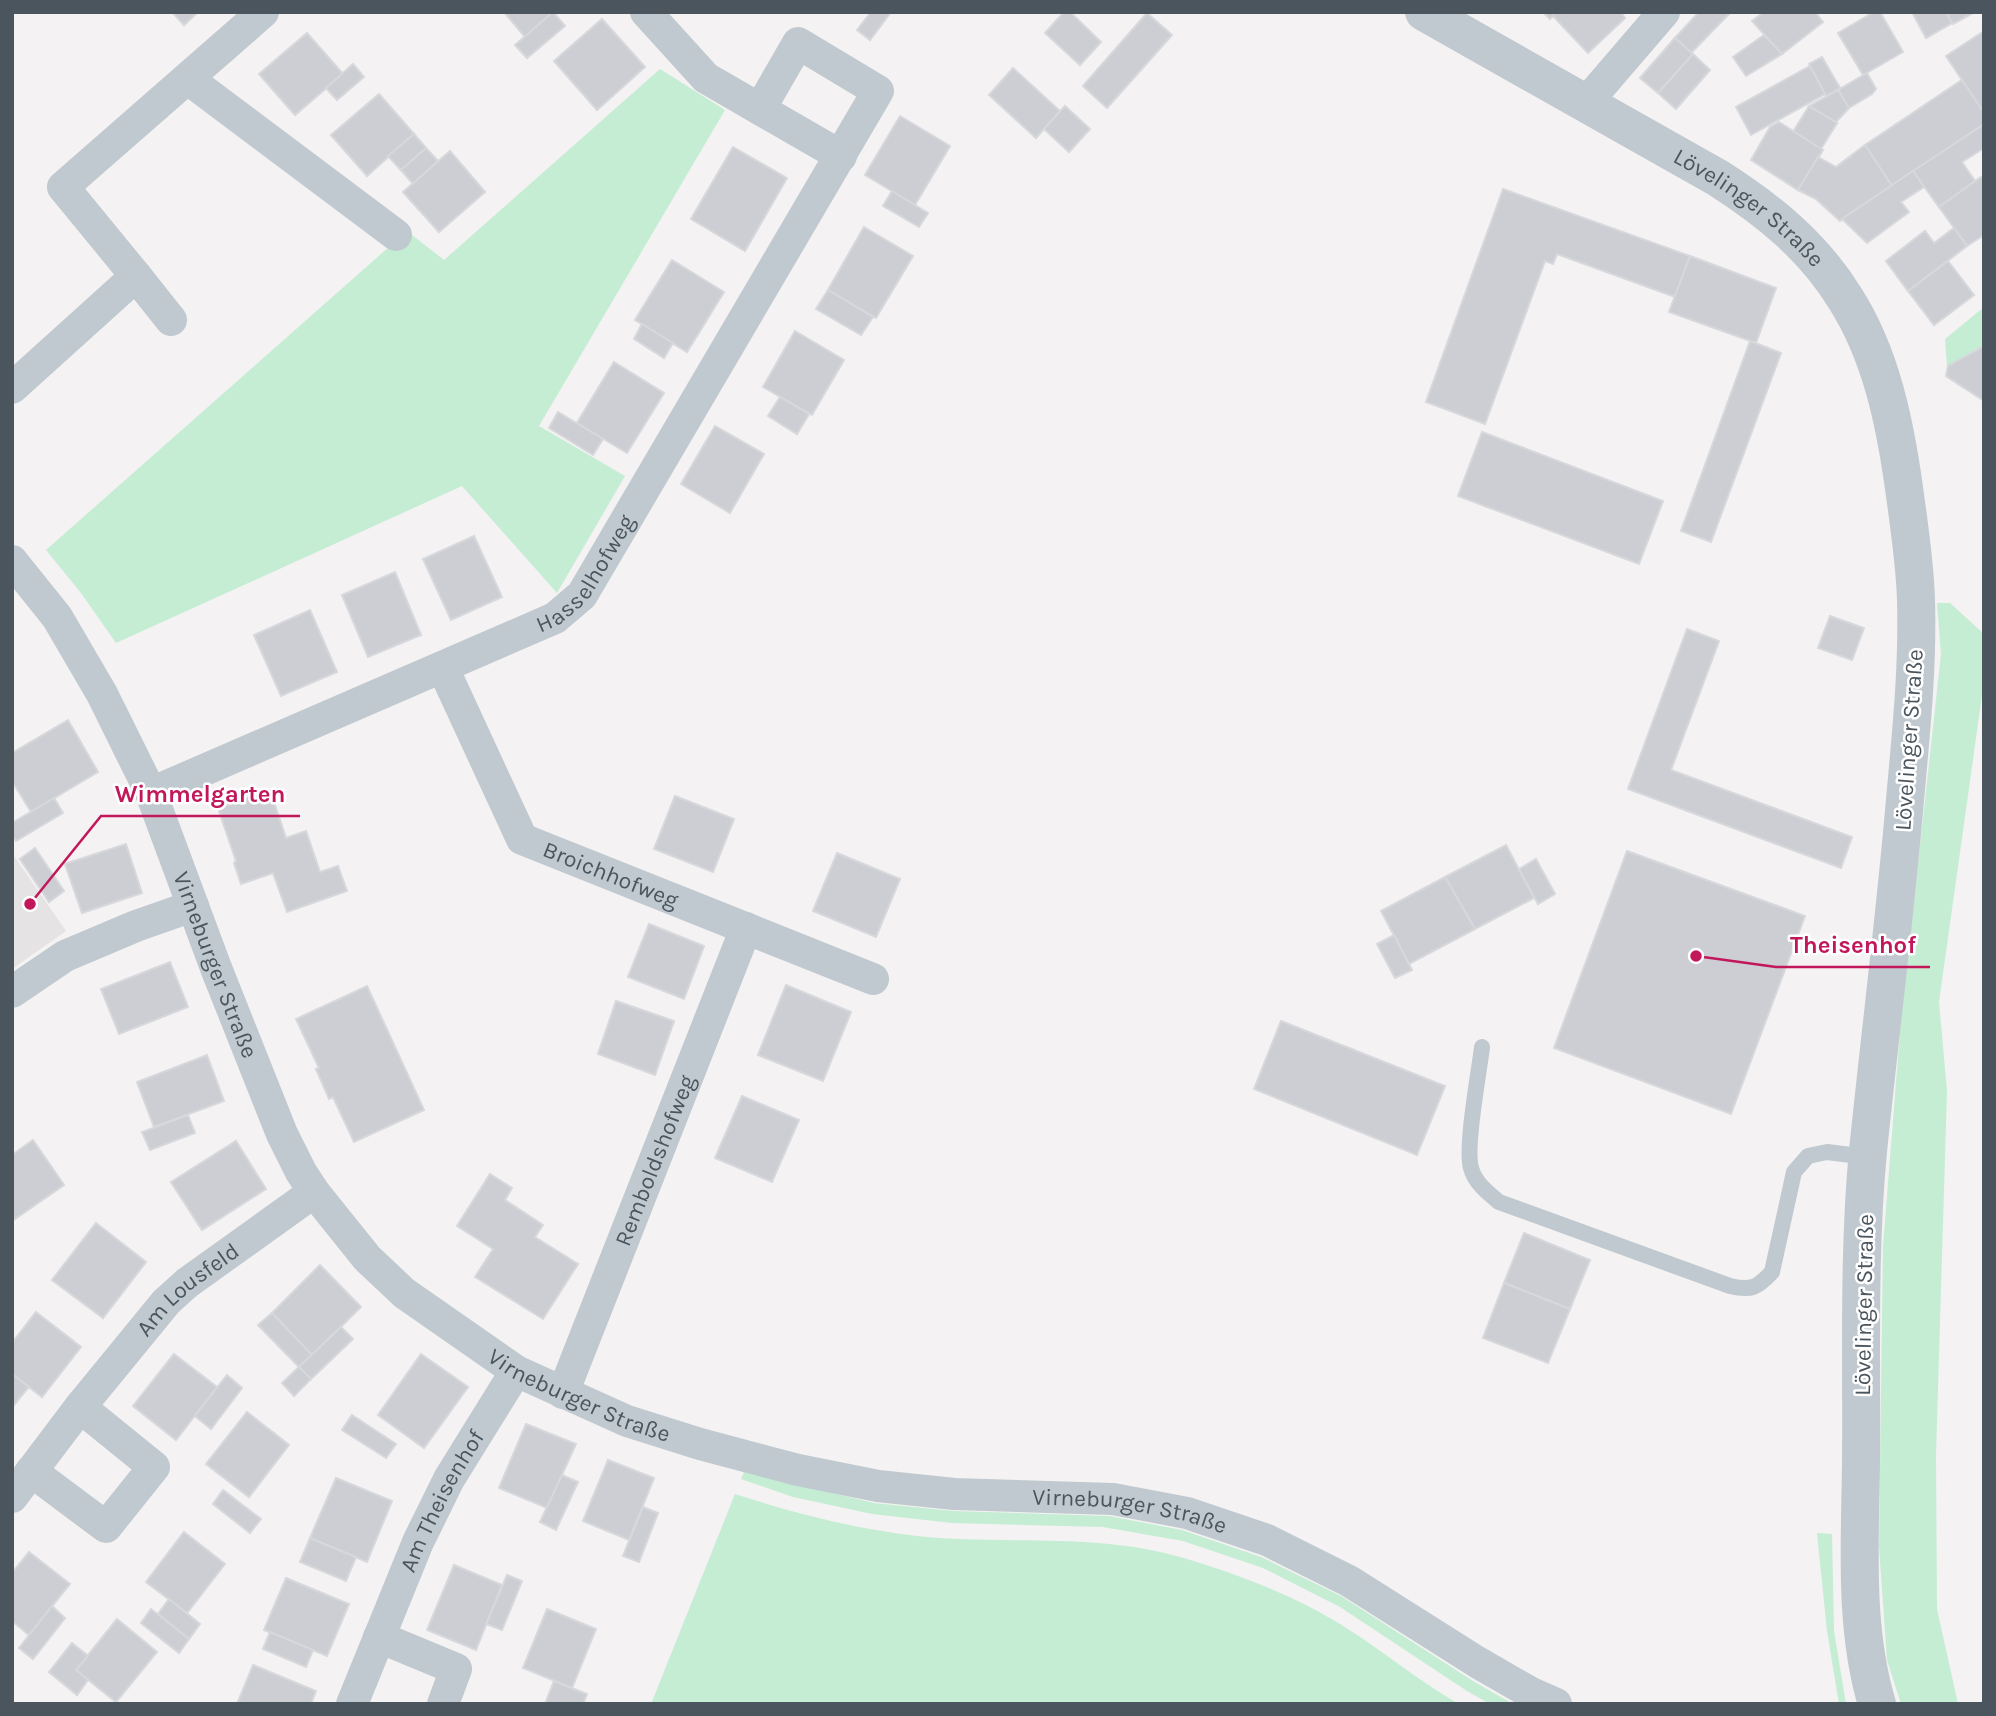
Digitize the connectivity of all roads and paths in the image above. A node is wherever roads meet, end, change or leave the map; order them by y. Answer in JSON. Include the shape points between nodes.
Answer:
{"nodes":[{"id":1,"x":263,"y":12,"type":"edge"},
{"id":2,"x":646,"y":12,"type":"edge"},
{"id":3,"x":1424,"y":12,"type":"edge"},
{"id":4,"x":1664,"y":12,"type":"edge"},
{"id":5,"x":188,"y":79,"type":"junction"},
{"id":6,"x":1585,"y":104,"type":"junction"},
{"id":7,"x":760,"y":108,"type":"junction"},
{"id":8,"x":841,"y":156,"type":"junction"},
{"id":9,"x":396,"y":235,"type":"dead end"},
{"id":10,"x":136,"y":275,"type":"junction"},
{"id":11,"x":171,"y":320,"type":"dead end"},
{"id":12,"x":12,"y":388,"type":"edge"},
{"id":13,"x":12,"y":561,"type":"edge"},
{"id":14,"x":443,"y":668,"type":"junction"},
{"id":15,"x":151,"y":793,"type":"junction"},
{"id":16,"x":193,"y":906,"type":"junction"},
{"id":17,"x":746,"y":928,"type":"junction"},
{"id":18,"x":873,"y":979,"type":"dead end"},
{"id":19,"x":12,"y":992,"type":"edge"},
{"id":20,"x":1482,"y":1047,"type":"dead end"},
{"id":21,"x":1867,"y":1157,"type":"junction"},
{"id":22,"x":314,"y":1192,"type":"junction"},
{"id":23,"x":516,"y":1371,"type":"junction"},
{"id":24,"x":563,"y":1393,"type":"junction"},
{"id":25,"x":80,"y":1407,"type":"junction"},
{"id":26,"x":31,"y":1471,"type":"junction"},
{"id":27,"x":12,"y":1497,"type":"edge"},
{"id":28,"x":379,"y":1637,"type":"junction"},
{"id":29,"x":352,"y":1704,"type":"edge"},
{"id":30,"x":443,"y":1704,"type":"edge"},
{"id":31,"x":1556,"y":1704,"type":"edge"},
{"id":32,"x":1877,"y":1704,"type":"edge"}],
"edges":[{"from":1,"to":5,"type":"street"},
{"from":2,"to":7,"type":"street","via":[[706,78]]},
{"from":3,"to":6,"type":"street","name":"Lövelinger Straße"},
{"from":4,"to":6,"type":"street"},
{"from":5,"to":9,"type":"street"},
{"from":5,"to":10,"type":"street","via":[[63,187]]},
{"from":6,"to":21,"type":"street","name":"Lövelinger Straße","via":[[1718,178],[1787,227],[1846,299],[1886,390],[1910,533],[1916,671]]},
{"from":7,"to":8,"type":"street"},
{"from":7,"to":8,"type":"street","name":"Hasselhofweg","via":[[798,43],[878,91]]},
{"from":8,"to":14,"type":"street","name":"Hasselhofweg","via":[[582,595],[555,618]]},
{"from":10,"to":11,"type":"street"},
{"from":10,"to":12,"type":"street"},
{"from":13,"to":15,"type":"street","name":"Virneburger Straße","via":[[57,617]]},
{"from":14,"to":15,"type":"street","name":"Hasselhofweg"},
{"from":14,"to":17,"type":"street","name":"Broichhofweg","via":[[522,838]]},
{"from":15,"to":16,"type":"street","name":"Virneburger Straße"},
{"from":16,"to":19,"type":"street","via":[[65,956]]},
{"from":16,"to":22,"type":"street","name":"Virneburger Straße","via":[[282,1134]]},
{"from":17,"to":18,"type":"street","name":"Broichhofweg"},
{"from":17,"to":24,"type":"street","name":"Remboldshofweg"},
{"from":20,"to":21,"type":"lane","via":[[1471,1168],[1483,1190],[1499,1202],[1730,1286],[1747,1290],[1772,1272],[1794,1172],[1808,1156],[1827,1152]]},
{"from":21,"to":32,"type":"street","name":"Lövelinger Straße","via":[[1860,1545],[1862,1618]]},
{"from":22,"to":23,"type":"street","name":"Virneburger Straße","via":[[367,1258],[404,1293]]},
{"from":22,"to":25,"type":"street","name":"Am Lousfeld","via":[[166,1302]]},
{"from":23,"to":24,"type":"street","name":"Virneburger Straße"},
{"from":23,"to":28,"type":"street","name":"Am Theisenhof","via":[[449,1479]]},
{"from":24,"to":31,"type":"street","name":"Virneburger Straße","via":[[627,1421],[700,1444],[878,1486],[954,1494],[1113,1499],[1187,1513],[1267,1540],[1349,1581],[1477,1662]]},
{"from":25,"to":26,"type":"street","name":"Am Lousfeld"},
{"from":25,"to":26,"type":"street","via":[[154,1467],[106,1527]]},
{"from":26,"to":27,"type":"street","name":"Am Lousfeld"},
{"from":28,"to":29,"type":"street","name":"Am Theisenhof"},
{"from":28,"to":30,"type":"street","via":[[456,1669]]}]}
